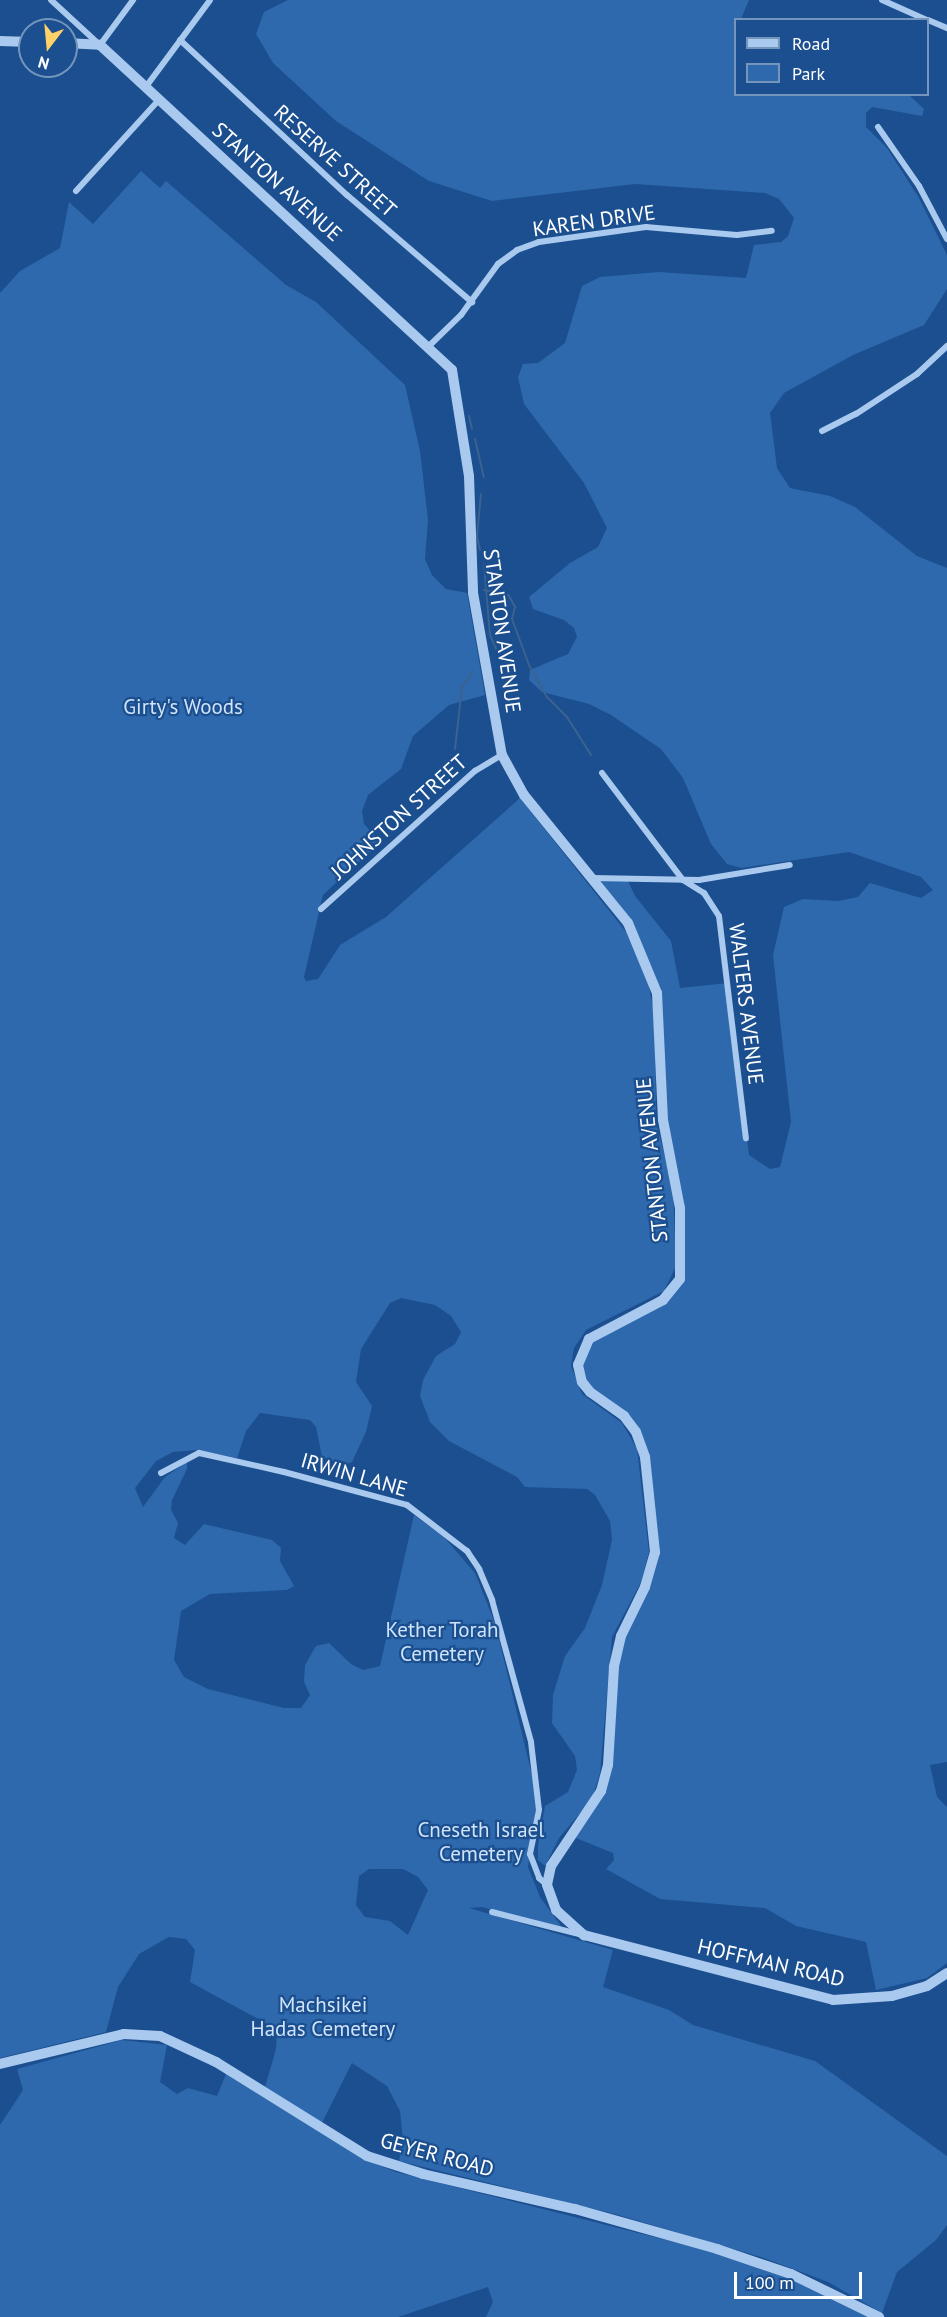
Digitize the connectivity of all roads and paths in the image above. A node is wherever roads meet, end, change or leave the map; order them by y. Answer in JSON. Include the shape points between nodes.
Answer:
{"nodes":[{"id":1,"x":51,"y":0,"type":"edge"},
{"id":2,"x":133,"y":0,"type":"edge"},
{"id":3,"x":210,"y":0,"type":"edge"},
{"id":4,"x":882,"y":0,"type":"edge"},
{"id":5,"x":922,"y":18,"type":"edge"},
{"id":6,"x":929,"y":21,"type":"edge"},
{"id":7,"x":947,"y":28,"type":"edge"},
{"id":8,"x":180,"y":40,"type":"junction"},
{"id":9,"x":0,"y":41,"type":"edge"},
{"id":10,"x":18,"y":42,"type":"edge"},
{"id":11,"x":78,"y":44,"type":"edge"},
{"id":12,"x":100,"y":45,"type":"junction"},
{"id":13,"x":145,"y":88,"type":"junction"},
{"id":14,"x":159,"y":101,"type":"junction"},
{"id":15,"x":878,"y":127,"type":"dead end"},
{"id":16,"x":76,"y":191,"type":"dead end"},
{"id":17,"x":771,"y":231,"type":"dead end"},
{"id":18,"x":947,"y":239,"type":"edge"},
{"id":19,"x":472,"y":302,"type":"junction"},
{"id":20,"x":429,"y":346,"type":"junction"},
{"id":21,"x":947,"y":346,"type":"edge"},
{"id":22,"x":822,"y":431,"type":"dead end"},
{"id":23,"x":502,"y":755,"type":"junction"},
{"id":24,"x":602,"y":773,"type":"dead end"},
{"id":25,"x":790,"y":865,"type":"dead end"},
{"id":26,"x":593,"y":878,"type":"junction"},
{"id":27,"x":683,"y":880,"type":"junction"},
{"id":28,"x":321,"y":909,"type":"dead end"},
{"id":29,"x":746,"y":1138,"type":"dead end"},
{"id":30,"x":160,"y":1473,"type":"dead end"},
{"id":31,"x":547,"y":1885,"type":"junction"},
{"id":32,"x":492,"y":1912,"type":"dead end"},
{"id":33,"x":584,"y":1935,"type":"junction"},
{"id":34,"x":947,"y":1973,"type":"edge"},
{"id":35,"x":0,"y":2064,"type":"edge"},
{"id":36,"x":879,"y":2317,"type":"edge"}],
"edges":[{"from":1,"to":12,"type":"street","name":"STANTON AVENUE"},
{"from":2,"to":12,"type":"street"},
{"from":3,"to":8,"type":"street"},
{"from":4,"to":5,"type":"street"},
{"from":6,"to":7,"type":"street"},
{"from":8,"to":13,"type":"street"},
{"from":8,"to":19,"type":"street","name":"RESERVE STREET","via":[[347,195]]},
{"from":9,"to":10,"type":"street"},
{"from":11,"to":12,"type":"street"},
{"from":12,"to":13,"type":"street","name":"STANTON AVENUE"},
{"from":13,"to":14,"type":"street","name":"STANTON AVENUE"},
{"from":14,"to":16,"type":"street"},
{"from":14,"to":20,"type":"street","name":"STANTON AVENUE"},
{"from":15,"to":18,"type":"street","via":[[919,186]]},
{"from":17,"to":19,"type":"street","name":"KAREN DRIVE","via":[[737,235],[646,227],[539,242],[506,257]]},
{"from":19,"to":20,"type":"street","name":"KAREN DRIVE"},
{"from":20,"to":23,"type":"street","name":"STANTON AVENUE","via":[[447,363],[454,380],[469,476],[472,593]]},
{"from":21,"to":22,"type":"street","via":[[917,374]]},
{"from":23,"to":26,"type":"street","name":"STANTON AVENUE","via":[[524,795]]},
{"from":23,"to":28,"type":"street","name":"JOHNSTON STREET","via":[[475,771]]},
{"from":24,"to":27,"type":"street","name":"WALTERS AVENUE"},
{"from":25,"to":27,"type":"street"},
{"from":26,"to":27,"type":"street"},
{"from":26,"to":31,"type":"street","name":"STANTON AVENUE","via":[[628,923],[657,993],[663,1120],[680,1208],[681,1268],[678,1284],[663,1300],[598,1332],[582,1347],[579,1357],[582,1383],[624,1416],[636,1432],[645,1457],[655,1552],[645,1587],[621,1636],[614,1667],[608,1765],[601,1791],[588,1815],[555,1856]]},
{"from":27,"to":29,"type":"street","name":"WALTERS AVENUE","via":[[704,893],[719,916]]},
{"from":30,"to":31,"type":"street","name":"IRWIN LANE","via":[[199,1453],[284,1472],[407,1505],[467,1551],[492,1600],[531,1742],[539,1810],[530,1854],[535,1872]]},
{"from":31,"to":33,"type":"street","name":"HOFFMAN ROAD","via":[[562,1919]]},
{"from":32,"to":33,"type":"street","name":"HOFFMAN ROAD"},
{"from":33,"to":34,"type":"street","name":"HOFFMAN ROAD","via":[[833,2000],[892,1996],[927,1986]]},
{"from":35,"to":36,"type":"street","name":"GEYER ROAD","via":[[113,2036],[160,2036],[216,2062],[367,2156],[423,2174],[575,2209],[717,2249],[791,2274]]}]}
